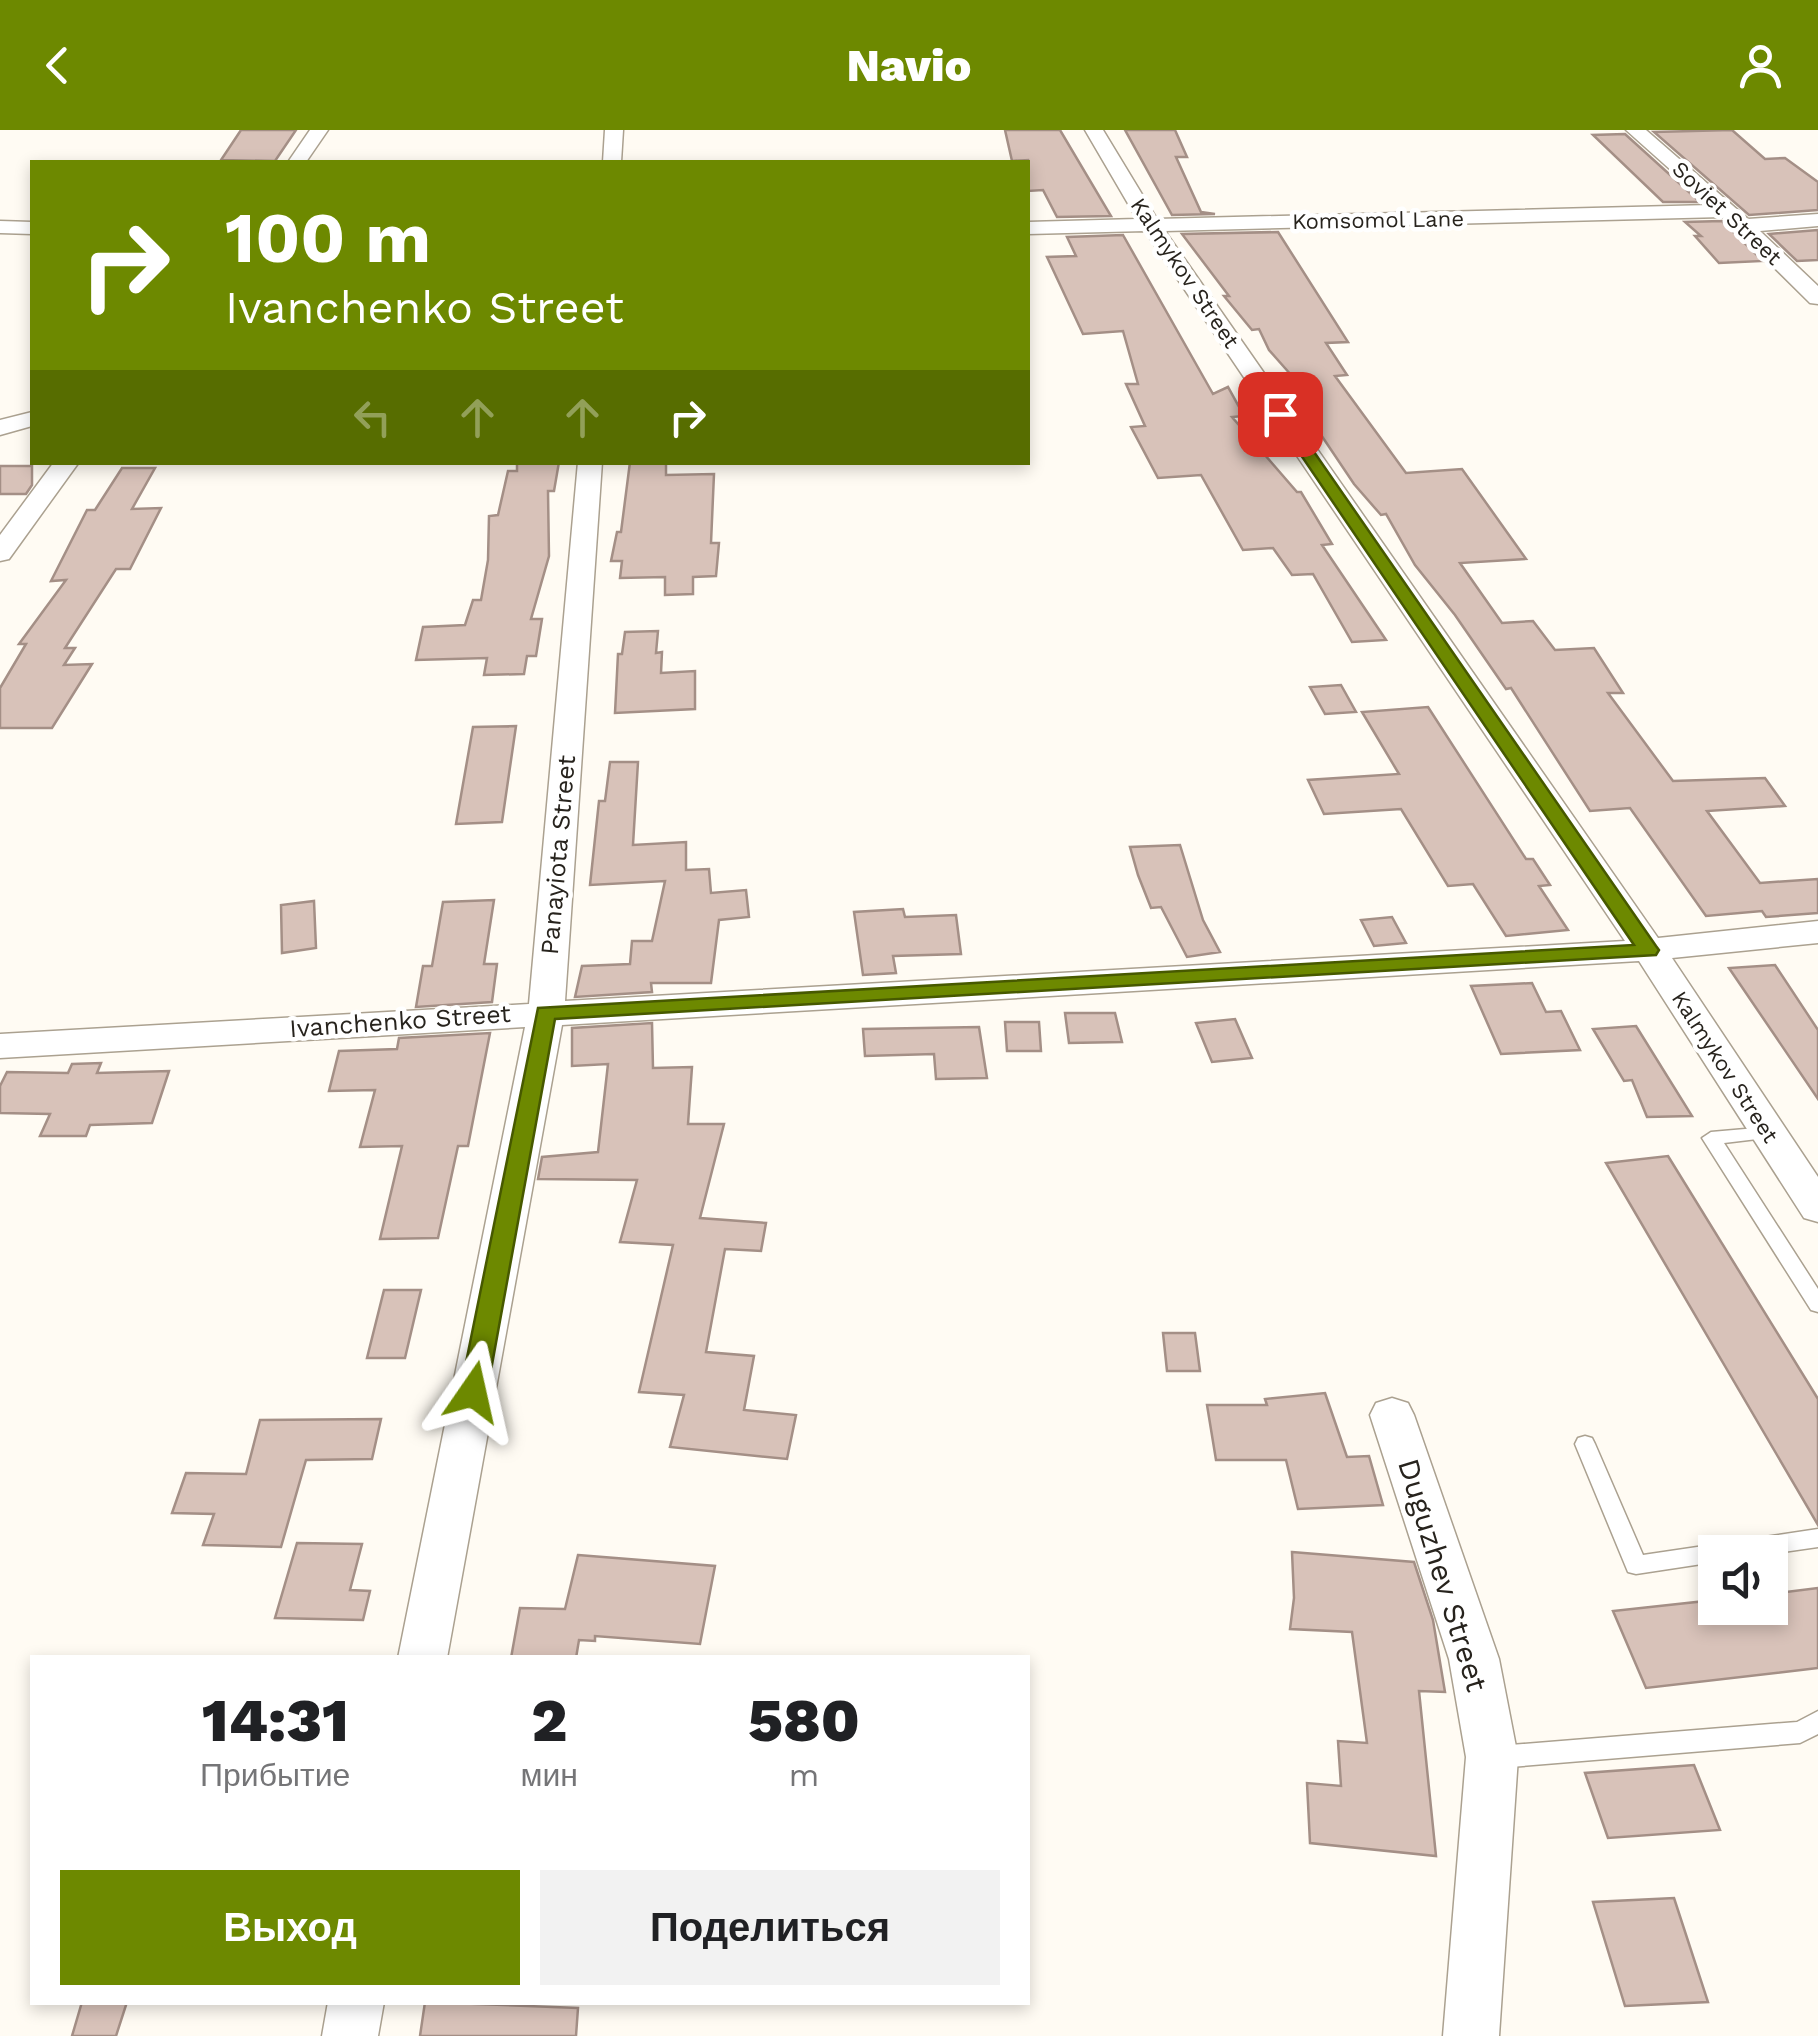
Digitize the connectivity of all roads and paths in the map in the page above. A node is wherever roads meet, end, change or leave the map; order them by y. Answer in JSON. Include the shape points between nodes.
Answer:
{"nodes":[{"id":1,"x":319,"y":130,"type":"edge"},
{"id":2,"x":614,"y":130,"type":"edge"},
{"id":3,"x":1094,"y":130,"type":"edge"},
{"id":4,"x":1635,"y":130,"type":"edge"},
{"id":5,"x":298,"y":160,"type":"edge"},
{"id":6,"x":612,"y":160,"type":"edge"},
{"id":7,"x":1734,"y":219,"type":"junction"},
{"id":8,"x":1818,"y":220,"type":"edge"},
{"id":9,"x":1150,"y":224,"type":"junction"},
{"id":10,"x":0,"y":227,"type":"edge"},
{"id":11,"x":30,"y":228,"type":"edge"},
{"id":12,"x":1030,"y":228,"type":"edge"},
{"id":13,"x":1818,"y":298,"type":"edge"},
{"id":14,"x":30,"y":420,"type":"edge"},
{"id":15,"x":0,"y":428,"type":"edge"},
{"id":16,"x":66,"y":465,"type":"edge"},
{"id":17,"x":590,"y":465,"type":"edge"},
{"id":18,"x":0,"y":554,"type":"edge"},
{"id":19,"x":1818,"y":932,"type":"edge"},
{"id":20,"x":1648,"y":950,"type":"junction"},
{"id":21,"x":546,"y":1012,"type":"junction"},
{"id":22,"x":0,"y":1046,"type":"edge"},
{"id":23,"x":1768,"y":1133,"type":"junction"},
{"id":24,"x":1818,"y":1208,"type":"edge"},
{"id":25,"x":1818,"y":1306,"type":"edge"},
{"id":26,"x":1392,"y":1415,"type":"dead end"},
{"id":27,"x":1584,"y":1444,"type":"dead end"},
{"id":28,"x":1818,"y":1538,"type":"edge"},
{"id":29,"x":1788,"y":1542,"type":"edge"},
{"id":30,"x":1698,"y":1556,"type":"edge"},
{"id":31,"x":423,"y":1655,"type":"edge"},
{"id":32,"x":1818,"y":1722,"type":"edge"},
{"id":33,"x":1492,"y":1757,"type":"junction"},
{"id":34,"x":355,"y":2005,"type":"edge"},
{"id":35,"x":350,"y":2036,"type":"edge"},
{"id":36,"x":1471,"y":2036,"type":"edge"}],
"edges":[{"from":1,"to":5,"type":"street"},
{"from":2,"to":6,"type":"street"},
{"from":3,"to":9,"type":"street","name":"Kalmykov Street"},
{"from":4,"to":7,"type":"street","name":"Soviet Street"},
{"from":7,"to":8,"type":"street","name":"Komsomol Lane"},
{"from":7,"to":9,"type":"street","name":"Komsomol Lane"},
{"from":7,"to":13,"type":"street","name":"Soviet Street"},
{"from":9,"to":12,"type":"street","name":"Komsomol Lane"},
{"from":9,"to":20,"type":"street","name":"Kalmykov Street"},
{"from":10,"to":11,"type":"street"},
{"from":14,"to":15,"type":"street"},
{"from":16,"to":18,"type":"street"},
{"from":17,"to":21,"type":"street","name":"Panayiota Street"},
{"from":19,"to":20,"type":"street","name":"Ivanchenko Street"},
{"from":20,"to":21,"type":"street","name":"Ivanchenko Street"},
{"from":20,"to":23,"type":"street","name":"Kalmykov Street"},
{"from":21,"to":22,"type":"street","name":"Ivanchenko Street"},
{"from":21,"to":31,"type":"street","name":"Panayiota Street"},
{"from":23,"to":24,"type":"street","name":"Kalmykov Street"},
{"from":23,"to":25,"type":"lane","via":[[1711,1138]]},
{"from":26,"to":33,"type":"street","name":"Duguzhev Street","via":[[1474,1659]]},
{"from":27,"to":30,"type":"lane","via":[[1636,1564]]},
{"from":28,"to":29,"type":"lane"},
{"from":32,"to":33,"type":"lane","via":[[1800,1732]]},
{"from":33,"to":36,"type":"street","name":"Duguzhev Street"},
{"from":34,"to":35,"type":"street"}]}
